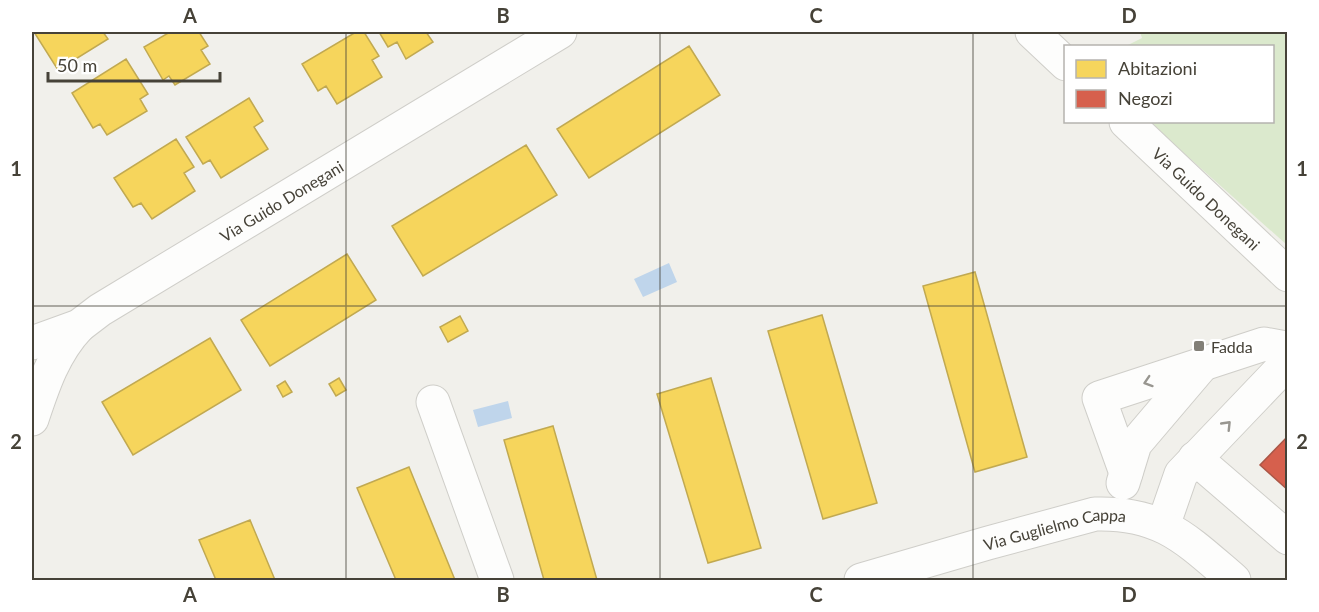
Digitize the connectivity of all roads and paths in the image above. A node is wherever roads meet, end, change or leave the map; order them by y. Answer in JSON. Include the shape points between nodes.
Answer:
{"nodes":[{"id":1,"x":560,"y":32,"type":"edge"},
{"id":2,"x":1032,"y":32,"type":"edge"},
{"id":3,"x":521,"y":41,"type":"edge"},
{"id":4,"x":1064,"y":63,"type":"edge"},
{"id":5,"x":1127,"y":123,"type":"edge"},
{"id":6,"x":1287,"y":275,"type":"edge"},
{"id":7,"x":79,"y":326,"type":"junction"},
{"id":8,"x":32,"y":343,"type":"edge"},
{"id":9,"x":1287,"y":355,"type":"edge"},
{"id":10,"x":1287,"y":362,"type":"edge"},
{"id":11,"x":1203,"y":364,"type":"junction"},
{"id":12,"x":433,"y":402,"type":"dead end"},
{"id":13,"x":32,"y":419,"type":"edge"},
{"id":14,"x":1195,"y":458,"type":"junction"},
{"id":15,"x":1126,"y":473,"type":"junction"},
{"id":16,"x":1113,"y":513,"type":"junction"},
{"id":17,"x":1163,"y":525,"type":"junction"},
{"id":18,"x":1287,"y":538,"type":"edge"},
{"id":19,"x":497,"y":580,"type":"edge"},
{"id":20,"x":861,"y":580,"type":"edge"},
{"id":21,"x":1234,"y":580,"type":"edge"}],
"edges":[{"from":1,"to":3,"type":"street","name":"Via Guido Donegani"},
{"from":2,"to":4,"type":"street"},
{"from":3,"to":7,"type":"street","name":"Via Guido Donegani"},
{"from":5,"to":6,"type":"street","name":"Via Guido Donegani"},
{"from":7,"to":8,"type":"street","name":"Via Guido Donegani"},
{"from":7,"to":13,"type":"street","via":[[53,362]]},
{"from":9,"to":11,"type":"street","via":[[1286,348],[1264,344]]},
{"from":14,"to":10,"type":"street","one_way":true},
{"from":11,"to":15,"type":"street","via":[[1135,444]]},
{"from":11,"to":15,"type":"street","one_way":true,"via":[[1099,398]]},
{"from":12,"to":19,"type":"street"},
{"from":14,"to":17,"type":"street","via":[[1181,474]]},
{"from":14,"to":18,"type":"street"},
{"from":15,"to":16,"type":"street"},
{"from":16,"to":17,"type":"street","name":"Via Guglielmo Cappa"},
{"from":16,"to":20,"type":"street","name":"Via Guglielmo Cappa","via":[[1095,514]]},
{"from":17,"to":21,"type":"street","name":"Via Guglielmo Cappa"}]}
